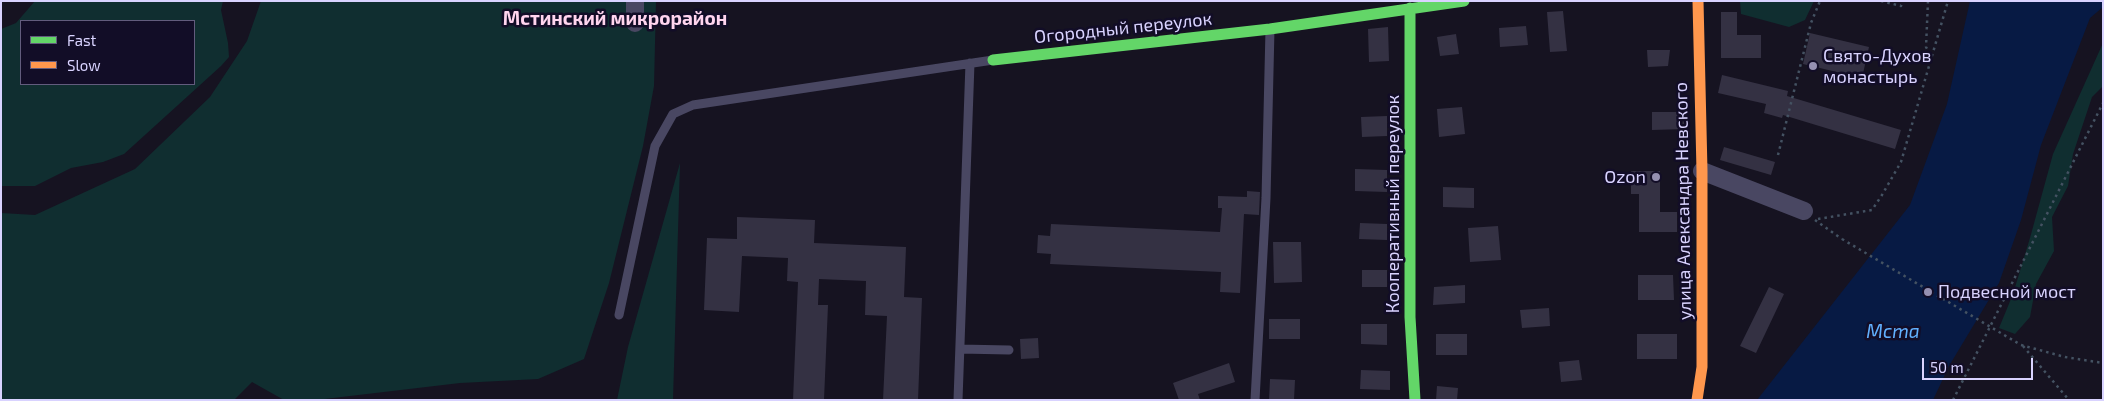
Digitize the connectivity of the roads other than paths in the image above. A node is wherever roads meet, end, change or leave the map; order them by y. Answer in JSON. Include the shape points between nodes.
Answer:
{"nodes":[{"id":1,"x":634,"y":1,"type":"edge"},
{"id":2,"x":1464,"y":1,"type":"edge"},
{"id":3,"x":1698,"y":1,"type":"edge"},
{"id":4,"x":1410,"y":8,"type":"junction"},
{"id":5,"x":635,"y":23,"type":"dead end"},
{"id":6,"x":1270,"y":29,"type":"junction"},
{"id":7,"x":993,"y":60,"type":"joint"},
{"id":8,"x":970,"y":63,"type":"junction"},
{"id":9,"x":1702,"y":170,"type":"junction"},
{"id":10,"x":1809,"y":215,"type":"road end"},
{"id":11,"x":619,"y":315,"type":"dead end"},
{"id":12,"x":960,"y":349,"type":"junction"},
{"id":13,"x":1009,"y":350,"type":"dead end"},
{"id":14,"x":958,"y":400,"type":"edge"},
{"id":15,"x":1255,"y":400,"type":"edge"},
{"id":16,"x":1415,"y":400,"type":"edge"},
{"id":17,"x":1697,"y":400,"type":"edge"}],
"edges":[{"from":1,"to":5,"type":"street"},
{"from":2,"to":4,"type":"street","name":"Огородный переулок"},
{"from":3,"to":9,"type":"street","name":"улица Александра Невского"},
{"from":4,"to":6,"type":"street","name":"Огородный переулок"},
{"from":4,"to":16,"type":"street","name":"Кооперативный переулок","via":[[1410,317]]},
{"from":6,"to":7,"type":"street","name":"Огородный переулок"},
{"from":6,"to":15,"type":"lane","via":[[1266,198]]},
{"from":7,"to":8,"type":"lane"},
{"from":8,"to":11,"type":"lane","via":[[693,105],[673,114],[655,146]]},
{"from":8,"to":12,"type":"lane"},
{"from":9,"to":10,"type":"street"},
{"from":9,"to":17,"type":"street","name":"улица Александра Невского","via":[[1702,367]]},
{"from":12,"to":13,"type":"lane"},
{"from":12,"to":14,"type":"lane"}]}
